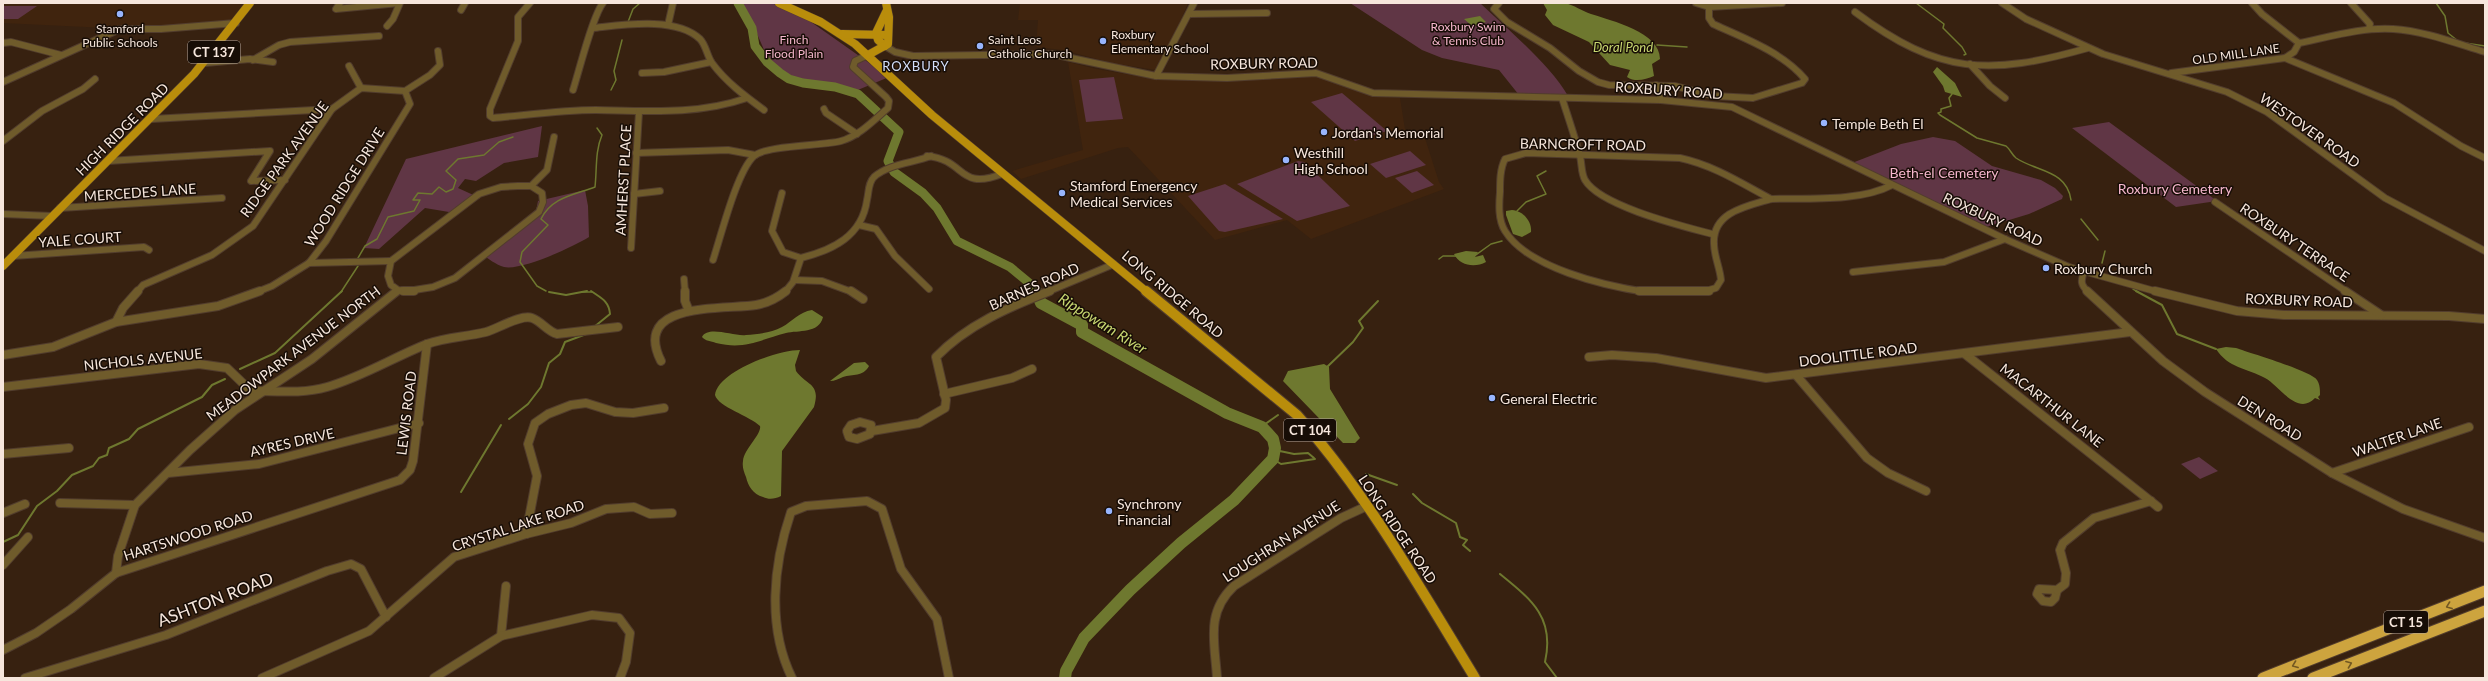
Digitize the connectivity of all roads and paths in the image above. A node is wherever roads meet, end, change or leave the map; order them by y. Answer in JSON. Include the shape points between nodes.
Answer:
{"nodes":[{"id":1,"x":250,"y":3,"type":"edge"},
{"id":2,"x":340,"y":3,"type":"edge"},
{"id":3,"x":399,"y":3,"type":"edge"},
{"id":4,"x":465,"y":3,"type":"edge"},
{"id":5,"x":530,"y":3,"type":"edge"},
{"id":6,"x":603,"y":3,"type":"edge"},
{"id":7,"x":673,"y":3,"type":"edge"},
{"id":8,"x":779,"y":3,"type":"edge"},
{"id":9,"x":886,"y":3,"type":"edge"},
{"id":10,"x":1194,"y":3,"type":"edge"},
{"id":11,"x":1499,"y":3,"type":"edge"},
{"id":12,"x":1696,"y":3,"type":"edge"},
{"id":13,"x":1782,"y":3,"type":"edge"},
{"id":14,"x":2002,"y":3,"type":"edge"},
{"id":15,"x":2252,"y":3,"type":"edge"},
{"id":16,"x":2351,"y":3,"type":"edge"},
{"id":17,"x":1709,"y":7,"type":"junction"},
{"id":18,"x":461,"y":10,"type":"dead end"},
{"id":19,"x":886,"y":12,"type":"junction"},
{"id":20,"x":1854,"y":12,"type":"dead end"},
{"id":21,"x":1266,"y":13,"type":"dead end"},
{"id":22,"x":1189,"y":14,"type":"junction"},
{"id":23,"x":236,"y":23,"type":"junction"},
{"id":24,"x":668,"y":25,"type":"junction"},
{"id":25,"x":387,"y":26,"type":"dead end"},
{"id":26,"x":2370,"y":26,"type":"junction"},
{"id":27,"x":593,"y":28,"type":"junction"},
{"id":28,"x":876,"y":33,"type":"junction"},
{"id":29,"x":840,"y":34,"type":"junction"},
{"id":30,"x":888,"y":35,"type":"junction"},
{"id":31,"x":379,"y":36,"type":"dead end"},
{"id":32,"x":3,"y":43,"type":"edge"},
{"id":33,"x":2299,"y":43,"type":"junction"},
{"id":34,"x":855,"y":44,"type":"junction"},
{"id":35,"x":885,"y":46,"type":"junction"},
{"id":36,"x":2088,"y":48,"type":"junction"},
{"id":37,"x":438,"y":51,"type":"dead end"},
{"id":38,"x":2485,"y":52,"type":"edge"},
{"id":39,"x":62,"y":55,"type":"junction"},
{"id":40,"x":868,"y":55,"type":"junction"},
{"id":41,"x":2285,"y":58,"type":"junction"},
{"id":42,"x":253,"y":60,"type":"junction"},
{"id":43,"x":273,"y":62,"type":"dead end"},
{"id":44,"x":711,"y":62,"type":"junction"},
{"id":45,"x":205,"y":63,"type":"junction"},
{"id":46,"x":1970,"y":64,"type":"junction"},
{"id":47,"x":349,"y":66,"type":"dead end"},
{"id":48,"x":642,"y":73,"type":"dead end"},
{"id":49,"x":2168,"y":74,"type":"junction"},
{"id":50,"x":1156,"y":76,"type":"junction"},
{"id":51,"x":94,"y":79,"type":"dead end"},
{"id":52,"x":3,"y":82,"type":"edge"},
{"id":53,"x":1656,"y":85,"type":"junction"},
{"id":54,"x":362,"y":88,"type":"junction"},
{"id":55,"x":405,"y":90,"type":"junction"},
{"id":56,"x":573,"y":90,"type":"dead end"},
{"id":57,"x":748,"y":98,"type":"junction"},
{"id":58,"x":1562,"y":98,"type":"junction"},
{"id":59,"x":2005,"y":98,"type":"dead end"},
{"id":60,"x":1660,"y":100,"type":"junction"},
{"id":61,"x":332,"y":109,"type":"junction"},
{"id":62,"x":824,"y":109,"type":"dead end"},
{"id":63,"x":764,"y":110,"type":"dead end"},
{"id":64,"x":639,"y":112,"type":"junction"},
{"id":65,"x":152,"y":119,"type":"junction"},
{"id":66,"x":857,"y":134,"type":"junction"},
{"id":67,"x":554,"y":137,"type":"dead end"},
{"id":68,"x":3,"y":141,"type":"edge"},
{"id":69,"x":636,"y":153,"type":"junction"},
{"id":70,"x":1580,"y":154,"type":"junction"},
{"id":71,"x":754,"y":155,"type":"junction"},
{"id":72,"x":2485,"y":158,"type":"edge"},
{"id":73,"x":108,"y":161,"type":"junction"},
{"id":74,"x":1002,"y":174,"type":"junction"},
{"id":75,"x":285,"y":180,"type":"junction"},
{"id":76,"x":1892,"y":185,"type":"junction"},
{"id":77,"x":531,"y":186,"type":"junction"},
{"id":78,"x":660,"y":191,"type":"dead end"},
{"id":79,"x":782,"y":193,"type":"dead end"},
{"id":80,"x":634,"y":194,"type":"junction"},
{"id":81,"x":222,"y":198,"type":"dead end"},
{"id":82,"x":1771,"y":199,"type":"junction"},
{"id":83,"x":2215,"y":202,"type":"dead end"},
{"id":84,"x":60,"y":208,"type":"junction"},
{"id":85,"x":3,"y":214,"type":"edge"},
{"id":86,"x":52,"y":216,"type":"junction"},
{"id":87,"x":859,"y":225,"type":"junction"},
{"id":88,"x":1712,"y":234,"type":"junction"},
{"id":89,"x":2005,"y":239,"type":"junction"},
{"id":90,"x":631,"y":248,"type":"dead end"},
{"id":91,"x":149,"y":250,"type":"dead end"},
{"id":92,"x":2485,"y":251,"type":"edge"},
{"id":93,"x":13,"y":256,"type":"junction"},
{"id":94,"x":802,"y":258,"type":"junction"},
{"id":95,"x":713,"y":260,"type":"dead end"},
{"id":96,"x":391,"y":261,"type":"junction"},
{"id":97,"x":309,"y":263,"type":"junction"},
{"id":98,"x":1114,"y":264,"type":"junction"},
{"id":99,"x":3,"y":266,"type":"edge"},
{"id":100,"x":2084,"y":271,"type":"junction"},
{"id":101,"x":1853,"y":272,"type":"dead end"},
{"id":102,"x":684,"y":279,"type":"dead end"},
{"id":103,"x":795,"y":280,"type":"junction"},
{"id":104,"x":929,"y":289,"type":"dead end"},
{"id":105,"x":397,"y":291,"type":"junction"},
{"id":106,"x":863,"y":299,"type":"dead end"},
{"id":107,"x":688,"y":311,"type":"junction"},
{"id":108,"x":2381,"y":315,"type":"junction"},
{"id":109,"x":2485,"y":319,"type":"edge"},
{"id":110,"x":116,"y":322,"type":"junction"},
{"id":111,"x":618,"y":328,"type":"dead end"},
{"id":112,"x":2130,"y":332,"type":"junction"},
{"id":113,"x":427,"y":344,"type":"junction"},
{"id":114,"x":1965,"y":354,"type":"junction"},
{"id":115,"x":3,"y":355,"type":"edge"},
{"id":116,"x":1589,"y":357,"type":"dead end"},
{"id":117,"x":661,"y":361,"type":"dead end"},
{"id":118,"x":1032,"y":369,"type":"dead end"},
{"id":119,"x":1796,"y":374,"type":"junction"},
{"id":120,"x":3,"y":387,"type":"edge"},
{"id":121,"x":261,"y":392,"type":"junction"},
{"id":122,"x":944,"y":394,"type":"junction"},
{"id":123,"x":664,"y":408,"type":"dead end"},
{"id":124,"x":419,"y":423,"type":"junction"},
{"id":125,"x":2469,"y":427,"type":"dead end"},
{"id":126,"x":872,"y":431,"type":"dead end"},
{"id":127,"x":69,"y":448,"type":"dead end"},
{"id":128,"x":3,"y":454,"type":"edge"},
{"id":129,"x":168,"y":473,"type":"junction"},
{"id":130,"x":2332,"y":473,"type":"junction"},
{"id":131,"x":400,"y":480,"type":"joint"},
{"id":132,"x":1926,"y":491,"type":"dead end"},
{"id":133,"x":2151,"y":501,"type":"junction"},
{"id":134,"x":60,"y":503,"type":"dead end"},
{"id":135,"x":25,"y":504,"type":"dead end"},
{"id":136,"x":135,"y":505,"type":"junction"},
{"id":137,"x":1367,"y":506,"type":"junction"},
{"id":138,"x":2158,"y":507,"type":"dead end"},
{"id":139,"x":3,"y":513,"type":"edge"},
{"id":140,"x":672,"y":513,"type":"dead end"},
{"id":141,"x":526,"y":534,"type":"junction"},
{"id":142,"x":28,"y":537,"type":"dead end"},
{"id":143,"x":2485,"y":538,"type":"edge"},
{"id":144,"x":3,"y":565,"type":"edge"},
{"id":145,"x":116,"y":573,"type":"junction"},
{"id":146,"x":506,"y":586,"type":"dead end"},
{"id":147,"x":2057,"y":590,"type":"dead end"},
{"id":148,"x":2485,"y":591,"type":"edge"},
{"id":149,"x":2485,"y":610,"type":"edge"},
{"id":150,"x":386,"y":617,"type":"junction"},
{"id":151,"x":501,"y":636,"type":"junction"},
{"id":152,"x":3,"y":650,"type":"edge"},
{"id":153,"x":25,"y":678,"type":"edge"},
{"id":154,"x":262,"y":678,"type":"edge"},
{"id":155,"x":434,"y":678,"type":"edge"},
{"id":156,"x":620,"y":678,"type":"edge"},
{"id":157,"x":792,"y":678,"type":"edge"},
{"id":158,"x":948,"y":678,"type":"edge"},
{"id":159,"x":1217,"y":678,"type":"edge"},
{"id":160,"x":1475,"y":678,"type":"edge"},
{"id":161,"x":2263,"y":678,"type":"edge"},
{"id":162,"x":2313,"y":678,"type":"edge"}],
"edges":[{"from":1,"to":23,"type":"main road","name":"HIGH RIDGE ROAD","number":"CT 137"},
{"from":2,"to":3,"type":"street","via":[[336,9]]},
{"from":3,"to":25,"type":"street","via":[[394,19]]},
{"from":4,"to":18,"type":"street"},
{"from":5,"to":64,"type":"street","via":[[518,17],[518,41],[490,116],[500,119],[595,110]]},
{"from":6,"to":27,"type":"street","via":[[596,11]]},
{"from":7,"to":24,"type":"street"},
{"from":8,"to":29,"type":"main road","name":"LONG RIDGE ROAD","number":"CT 104","via":[[821,22]]},
{"from":9,"to":19,"type":"main road"},
{"from":10,"to":22,"type":"street"},
{"from":11,"to":53,"type":"street","via":[[1494,9],[1507,22],[1598,82],[1609,85]]},
{"from":12,"to":17,"type":"street"},
{"from":13,"to":17,"type":"street"},
{"from":14,"to":36,"type":"street","name":"WESTOVER ROAD","via":[[2026,19]]},
{"from":15,"to":33,"type":"street","via":[[2259,12]]},
{"from":16,"to":26,"type":"street"},
{"from":17,"to":53,"type":"street","via":[[1709,18],[1715,26],[1756,43],[1805,79],[1802,84],[1753,98],[1714,96],[1690,89]]},
{"from":19,"to":28,"type":"main road"},
{"from":19,"to":30,"type":"main road","via":[[889,17]]},
{"from":20,"to":46,"type":"street","via":[[1914,50],[1942,61]]},
{"from":21,"to":22,"type":"street"},
{"from":22,"to":50,"type":"street"},
{"from":23,"to":39,"type":"street","via":[[223,27],[120,29]]},
{"from":23,"to":45,"type":"main road","name":"HIGH RIDGE ROAD","number":"CT 137"},
{"from":24,"to":27,"type":"street","via":[[638,24]]},
{"from":24,"to":44,"type":"street","via":[[696,36],[702,42]]},
{"from":26,"to":33,"type":"street","name":"OLD MILL LANE"},
{"from":26,"to":38,"type":"street","name":"OLD MILL LANE","via":[[2416,32]]},
{"from":27,"to":56,"type":"street"},
{"from":28,"to":29,"type":"main road"},
{"from":28,"to":30,"type":"main road"},
{"from":28,"to":34,"type":"main road"},
{"from":28,"to":35,"type":"main road","via":[[878,40]]},
{"from":29,"to":34,"type":"main road","name":"LONG RIDGE ROAD","number":"CT 104"},
{"from":30,"to":35,"type":"main road","via":[[889,40]]},
{"from":31,"to":42,"type":"street","via":[[290,42],[279,45]]},
{"from":32,"to":39,"type":"street","via":[[11,42]]},
{"from":33,"to":41,"type":"street","name":"OLD MILL LANE","via":[[2294,52]]},
{"from":34,"to":40,"type":"main road","name":"LONG RIDGE ROAD","number":"CT 104"},
{"from":35,"to":40,"type":"main road"},
{"from":35,"to":50,"type":"street","name":"ROXBURY ROAD","via":[[895,52],[913,56],[1027,52],[1052,54]]},
{"from":36,"to":46,"type":"street","via":[[2044,60]]},
{"from":36,"to":49,"type":"street","name":"WESTOVER ROAD","via":[[2120,61]]},
{"from":37,"to":55,"type":"street","via":[[440,65],[430,75]]},
{"from":39,"to":52,"type":"street"},
{"from":40,"to":66,"type":"street","via":[[856,61],[853,67],[889,101],[888,108]]},
{"from":40,"to":74,"type":"main road","name":"LONG RIDGE ROAD","number":"CT 104","via":[[932,115]]},
{"from":41,"to":49,"type":"street","name":"OLD MILL LANE"},
{"from":41,"to":72,"type":"street","via":[[2394,103],[2425,121],[2456,144]]},
{"from":42,"to":43,"type":"street"},
{"from":42,"to":45,"type":"street"},
{"from":44,"to":48,"type":"street","via":[[664,72]]},
{"from":44,"to":57,"type":"street"},
{"from":45,"to":65,"type":"main road","name":"HIGH RIDGE ROAD","number":"CT 137"},
{"from":46,"to":59,"type":"street"},
{"from":47,"to":54,"type":"street"},
{"from":49,"to":92,"type":"street","name":"WESTOVER ROAD","via":[[2250,102],[2385,198]]},
{"from":50,"to":58,"type":"street","name":"ROXBURY ROAD","via":[[1227,78],[1308,72],[1329,76],[1373,93]]},
{"from":51,"to":68,"type":"street","via":[[85,88],[42,111],[20,131]]},
{"from":53,"to":60,"type":"street"},
{"from":54,"to":55,"type":"street"},
{"from":54,"to":61,"type":"street","name":"RIDGE PARK AVENUE"},
{"from":55,"to":97,"type":"street","name":"WOOD RIDGE DRIVE","via":[[410,104],[326,241]]},
{"from":57,"to":63,"type":"street"},
{"from":57,"to":64,"type":"street","via":[[702,110]]},
{"from":58,"to":60,"type":"street","name":"ROXBURY ROAD"},
{"from":58,"to":70,"type":"street"},
{"from":60,"to":76,"type":"street","name":"ROXBURY ROAD","via":[[1732,107]]},
{"from":61,"to":65,"type":"street"},
{"from":61,"to":75,"type":"street","name":"RIDGE PARK AVENUE"},
{"from":62,"to":66,"type":"street"},
{"from":64,"to":69,"type":"street","name":"AMHERST PLACE"},
{"from":65,"to":73,"type":"main road","name":"HIGH RIDGE ROAD","number":"CT 137"},
{"from":66,"to":71,"type":"street","via":[[841,141],[781,148]]},
{"from":67,"to":77,"type":"street","via":[[547,170]]},
{"from":69,"to":71,"type":"street","via":[[728,150]]},
{"from":69,"to":80,"type":"street","name":"AMHERST PLACE"},
{"from":70,"to":82,"type":"street","name":"BARNCROFT ROAD","via":[[1689,159],[1718,170]]},
{"from":70,"to":88,"type":"street","via":[[1585,181],[1602,195],[1666,221]]},
{"from":70,"to":88,"type":"street","name":"BARNCROFT ROAD","via":[[1526,153],[1505,159],[1502,165],[1500,221],[1506,232],[1518,244],[1539,259],[1575,275],[1615,287],[1643,292],[1695,292],[1716,288],[1722,281],[1723,271],[1712,247]]},
{"from":71,"to":95,"type":"street","via":[[743,171]]},
{"from":73,"to":75,"type":"street","via":[[270,151],[251,181]]},
{"from":73,"to":84,"type":"main road","name":"HIGH RIDGE ROAD","number":"CT 137"},
{"from":74,"to":87,"type":"street","via":[[986,181],[975,181],[965,176],[947,158],[931,156],[880,172],[870,181],[865,214]]},
{"from":74,"to":98,"type":"main road","name":"LONG RIDGE ROAD","number":"CT 104"},
{"from":75,"to":110,"type":"street","name":"RIDGE PARK AVENUE","via":[[261,215],[242,235],[212,255],[143,285],[122,308]]},
{"from":76,"to":82,"type":"street","via":[[1881,191],[1851,196]]},
{"from":76,"to":89,"type":"street","name":"ROXBURY ROAD"},
{"from":77,"to":96,"type":"street","via":[[501,187],[479,194]]},
{"from":77,"to":105,"type":"street","via":[[542,193],[543,202],[539,212],[455,278],[432,288]]},
{"from":78,"to":80,"type":"street"},
{"from":79,"to":94,"type":"street","via":[[772,231],[783,252]]},
{"from":80,"to":90,"type":"street","name":"AMHERST PLACE"},
{"from":81,"to":84,"type":"street","name":"MERCEDES LANE"},
{"from":82,"to":88,"type":"street","via":[[1734,209],[1724,216]]},
{"from":83,"to":108,"type":"street","name":"ROXBURY TERRACE"},
{"from":84,"to":86,"type":"main road","name":"HIGH RIDGE ROAD","number":"CT 137"},
{"from":85,"to":86,"type":"street"},
{"from":86,"to":93,"type":"main road","name":"HIGH RIDGE ROAD","number":"CT 137"},
{"from":87,"to":94,"type":"street","via":[[851,236],[835,248]]},
{"from":87,"to":104,"type":"street","via":[[876,229],[895,256]]},
{"from":89,"to":100,"type":"street","name":"ROXBURY ROAD","via":[[2057,263]]},
{"from":89,"to":101,"type":"street","via":[[1944,262]]},
{"from":91,"to":93,"type":"street","name":"YALE COURT","via":[[144,247]]},
{"from":93,"to":99,"type":"main road","name":"HIGH RIDGE ROAD","number":"CT 137"},
{"from":94,"to":103,"type":"street","via":[[796,270]]},
{"from":96,"to":97,"type":"street"},
{"from":96,"to":105,"type":"street","via":[[388,280]]},
{"from":97,"to":110,"type":"street","name":"WOOD RIDGE DRIVE","via":[[272,286],[218,306]]},
{"from":98,"to":122,"type":"street","name":"BARNES ROAD","via":[[1022,303],[961,335],[936,357]]},
{"from":98,"to":137,"type":"main road","name":"LONG RIDGE ROAD","number":"CT 104","via":[[1297,415],[1324,446]]},
{"from":100,"to":108,"type":"street","name":"ROXBURY ROAD","via":[[2237,311],[2284,315]]},
{"from":100,"to":112,"type":"street","name":"DEN ROAD","via":[[2080,281],[2082,286]]},
{"from":102,"to":107,"type":"street"},
{"from":103,"to":106,"type":"street","via":[[814,280],[844,287]]},
{"from":103,"to":107,"type":"street","via":[[786,291],[769,300],[746,306],[710,307]]},
{"from":105,"to":121,"type":"street","name":"MEADOWPARK AVENUE NORTH","via":[[312,359]]},
{"from":107,"to":117,"type":"street","via":[[666,321],[657,329],[656,350]]},
{"from":108,"to":109,"type":"street","name":"ROXBURY ROAD"},
{"from":110,"to":115,"type":"street","via":[[53,347]]},
{"from":111,"to":113,"type":"street","name":"NICHOLS AVENUE","via":[[557,334],[548,331],[532,318],[523,318],[486,332]]},
{"from":112,"to":114,"type":"street","name":"DOOLITTLE ROAD"},
{"from":112,"to":130,"type":"street","name":"DEN ROAD","via":[[2204,392]]},
{"from":113,"to":121,"type":"street","name":"NICHOLS AVENUE","via":[[382,367],[324,388]]},
{"from":113,"to":124,"type":"street","name":"LEWIS ROAD"},
{"from":114,"to":119,"type":"street","name":"DOOLITTLE ROAD"},
{"from":114,"to":133,"type":"street","name":"MACARTHUR LANE"},
{"from":116,"to":119,"type":"street","name":"DOOLITTLE ROAD","via":[[1624,354],[1668,358],[1730,374],[1766,378]]},
{"from":118,"to":122,"type":"street","via":[[1012,378]]},
{"from":119,"to":132,"type":"street","via":[[1867,458],[1877,467],[1902,481]]},
{"from":120,"to":121,"type":"street","name":"NICHOLS AVENUE","via":[[199,364],[227,368],[251,391]]},
{"from":121,"to":129,"type":"street","name":"MEADOWPARK AVENUE NORTH","via":[[235,410]]},
{"from":122,"to":126,"type":"street","name":"BARNES ROAD","via":[[945,408],[932,418],[914,426]]},
{"from":123,"to":141,"type":"street","via":[[633,413],[615,412],[586,404],[570,405],[548,414],[535,423],[528,444],[536,476]]},
{"from":124,"to":129,"type":"street","name":"AYRES DRIVE","via":[[259,464]]},
{"from":124,"to":131,"type":"street","name":"LEWIS ROAD","via":[[413,461],[410,470]]},
{"from":125,"to":130,"type":"street","name":"WALTER LANE"},
{"from":127,"to":128,"type":"street"},
{"from":129,"to":136,"type":"street","name":"MEADOWPARK AVENUE NORTH"},
{"from":130,"to":143,"type":"street","name":"DEN ROAD","via":[[2403,509]]},
{"from":131,"to":145,"type":"street","name":"HARTSWOOD ROAD"},
{"from":133,"to":138,"type":"street","name":"MACARTHUR LANE"},
{"from":133,"to":147,"type":"street","via":[[2094,518],[2063,543],[2060,550],[2067,577],[2065,584]]},
{"from":134,"to":136,"type":"street"},
{"from":135,"to":139,"type":"street"},
{"from":136,"to":145,"type":"street","name":"MEADOWPARK AVENUE NORTH","via":[[118,556]]},
{"from":137,"to":159,"type":"street","name":"LOUGHRAN AVENUE","via":[[1341,518],[1221,596],[1213,622]]},
{"from":137,"to":160,"type":"main road","name":"LONG RIDGE ROAD","number":"CT 104"},
{"from":140,"to":141,"type":"street","name":"CRYSTAL LAKE ROAD","via":[[650,514],[634,507],[606,509],[571,523]]},
{"from":141,"to":150,"type":"street","name":"CRYSTAL LAKE ROAD","via":[[454,557]]},
{"from":142,"to":144,"type":"street"},
{"from":145,"to":152,"type":"street","name":"HARTSWOOD ROAD","via":[[36,633]]},
{"from":146,"to":151,"type":"street"},
{"from":148,"to":161,"type":"highway","number":"CT 15","one_way":true},
{"from":162,"to":149,"type":"highway","number":"CT 15","one_way":true},
{"from":150,"to":153,"type":"street","name":"ASHTON ROAD","via":[[361,569],[351,564],[327,571],[166,635]]},
{"from":150,"to":154,"type":"street","name":"CRYSTAL LAKE ROAD","via":[[363,634]]},
{"from":151,"to":155,"type":"street"},
{"from":151,"to":156,"type":"street","via":[[592,615],[619,618],[630,633],[626,662]]},
{"from":157,"to":158,"type":"street","via":[[781,652],[775,599],[784,529],[791,512],[806,506],[867,501],[882,510],[901,569],[937,619]]}]}
